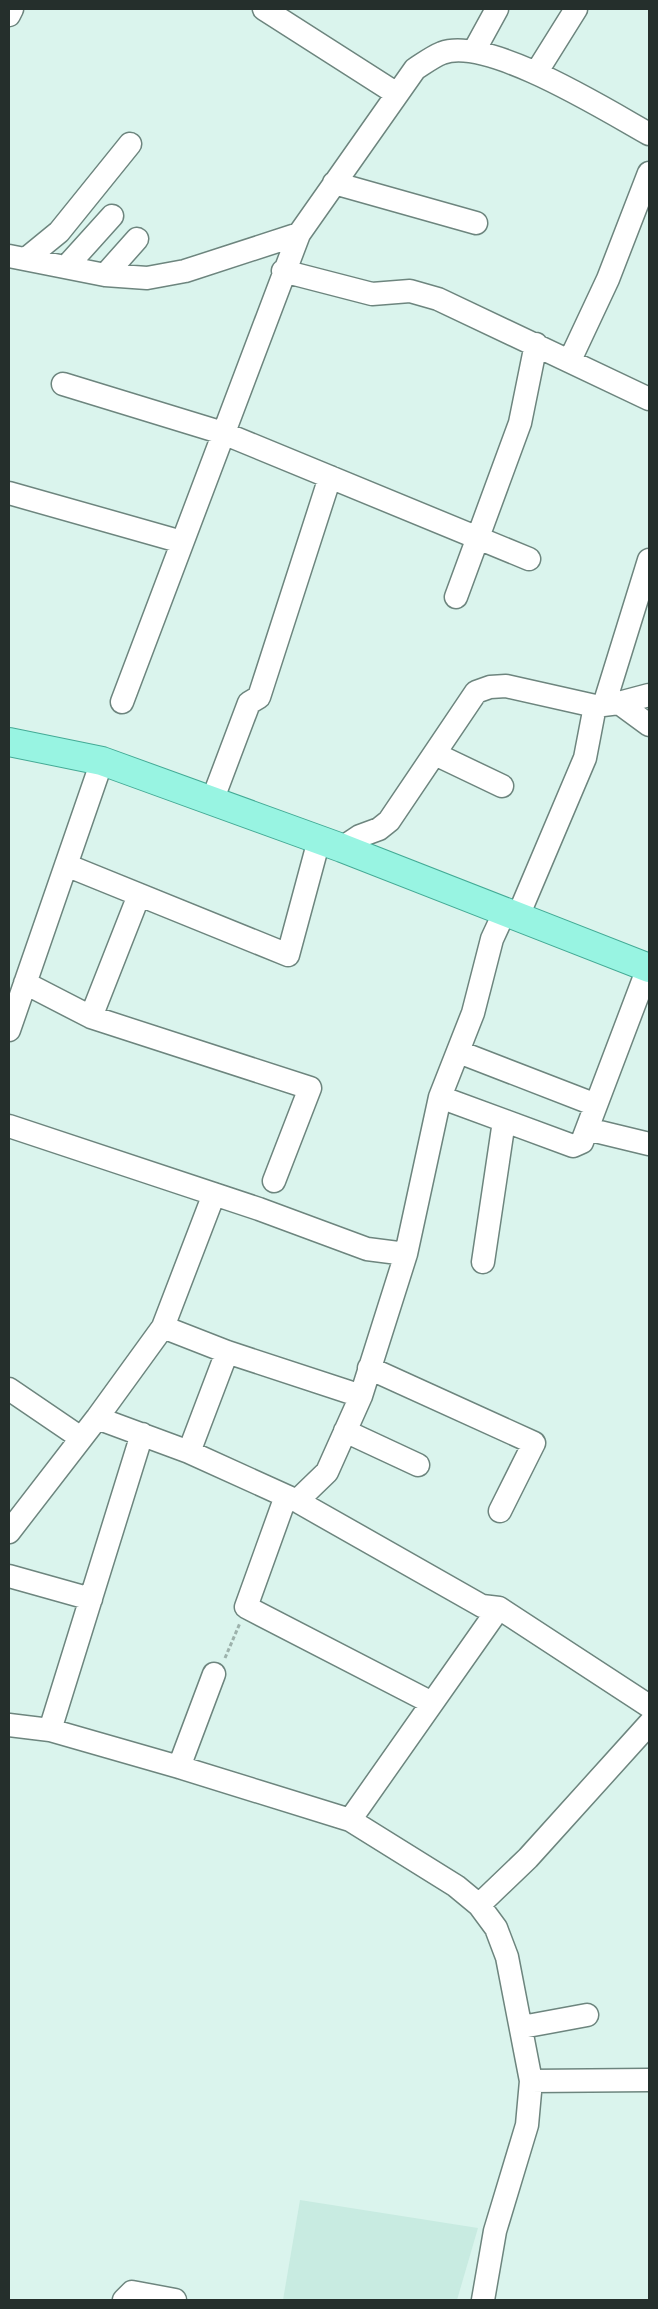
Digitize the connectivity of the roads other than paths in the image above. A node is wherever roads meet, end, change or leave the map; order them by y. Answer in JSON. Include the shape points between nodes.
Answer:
{"nodes":[{"id":1,"x":12,"y":9,"type":"edge"},
{"id":2,"x":264,"y":9,"type":"edge"},
{"id":3,"x":497,"y":9,"type":"edge"},
{"id":4,"x":576,"y":9,"type":"edge"},
{"id":5,"x":9,"y":15,"type":"edge"},
{"id":6,"x":474,"y":51,"type":"junction"},
{"id":7,"x":536,"y":73,"type":"junction"},
{"id":8,"x":397,"y":94,"type":"junction"},
{"id":9,"x":649,"y":134,"type":"edge"},
{"id":10,"x":130,"y":144,"type":"dead end"},
{"id":11,"x":649,"y":173,"type":"edge"},
{"id":12,"x":334,"y":184,"type":"junction"},
{"id":13,"x":112,"y":216,"type":"dead end"},
{"id":14,"x":476,"y":224,"type":"dead end"},
{"id":15,"x":299,"y":234,"type":"junction"},
{"id":16,"x":137,"y":239,"type":"dead end"},
{"id":17,"x":18,"y":258,"type":"edge"},
{"id":18,"x":66,"y":267,"type":"junction"},
{"id":19,"x":283,"y":271,"type":"junction"},
{"id":20,"x":105,"y":275,"type":"junction"},
{"id":21,"x":536,"y":344,"type":"junction"},
{"id":22,"x":570,"y":360,"type":"junction"},
{"id":23,"x":63,"y":384,"type":"dead end"},
{"id":24,"x":649,"y":399,"type":"edge"},
{"id":25,"x":223,"y":434,"type":"junction"},
{"id":26,"x":330,"y":477,"type":"junction"},
{"id":27,"x":9,"y":493,"type":"edge"},
{"id":28,"x":478,"y":538,"type":"junction"},
{"id":29,"x":182,"y":542,"type":"junction"},
{"id":30,"x":528,"y":559,"type":"dead end"},
{"id":31,"x":649,"y":560,"type":"edge"},
{"id":32,"x":456,"y":597,"type":"dead end"},
{"id":33,"x":649,"y":695,"type":"edge"},
{"id":34,"x":122,"y":702,"type":"dead end"},
{"id":35,"x":606,"y":705,"type":"junction"},
{"id":36,"x":649,"y":725,"type":"edge"},
{"id":37,"x":9,"y":742,"type":"edge"},
{"id":38,"x":436,"y":754,"type":"junction"},
{"id":39,"x":102,"y":761,"type":"junction"},
{"id":40,"x":502,"y":786,"type":"dead end"},
{"id":41,"x":212,"y":801,"type":"junction"},
{"id":42,"x":330,"y":844,"type":"junction"},
{"id":43,"x":66,"y":866,"type":"junction"},
{"id":44,"x":139,"y":895,"type":"junction"},
{"id":45,"x":511,"y":914,"type":"junction"},
{"id":46,"x":648,"y":968,"type":"edge"},
{"id":47,"x":25,"y":983,"type":"junction"},
{"id":48,"x":91,"y":1017,"type":"junction"},
{"id":49,"x":9,"y":1030,"type":"edge"},
{"id":50,"x":459,"y":1052,"type":"junction"},
{"id":51,"x":440,"y":1097,"type":"junction"},
{"id":52,"x":596,"y":1105,"type":"junction"},
{"id":53,"x":504,"y":1121,"type":"junction"},
{"id":54,"x":9,"y":1126,"type":"edge"},
{"id":55,"x":587,"y":1129,"type":"junction"},
{"id":56,"x":649,"y":1144,"type":"edge"},
{"id":57,"x":274,"y":1181,"type":"dead end"},
{"id":58,"x":214,"y":1194,"type":"junction"},
{"id":59,"x":406,"y":1254,"type":"junction"},
{"id":60,"x":483,"y":1262,"type":"dead end"},
{"id":61,"x":163,"y":1327,"type":"junction"},
{"id":62,"x":227,"y":1352,"type":"junction"},
{"id":63,"x":369,"y":1368,"type":"junction"},
{"id":64,"x":9,"y":1389,"type":"edge"},
{"id":65,"x":361,"y":1396,"type":"junction"},
{"id":66,"x":97,"y":1418,"type":"junction"},
{"id":67,"x":345,"y":1431,"type":"junction"},
{"id":68,"x":142,"y":1434,"type":"junction"},
{"id":69,"x":81,"y":1438,"type":"junction"},
{"id":70,"x":189,"y":1452,"type":"junction"},
{"id":71,"x":418,"y":1465,"type":"dead end"},
{"id":72,"x":291,"y":1498,"type":"junction"},
{"id":73,"x":500,"y":1511,"type":"dead end"},
{"id":74,"x":9,"y":1532,"type":"edge"},
{"id":75,"x":9,"y":1576,"type":"edge"},
{"id":76,"x":91,"y":1599,"type":"junction"},
{"id":77,"x":499,"y":1608,"type":"junction"},
{"id":78,"x":214,"y":1674,"type":"road end"},
{"id":79,"x":432,"y":1703,"type":"junction"},
{"id":80,"x":649,"y":1706,"type":"edge"},
{"id":81,"x":649,"y":1724,"type":"edge"},
{"id":82,"x":9,"y":1726,"type":"edge"},
{"id":83,"x":50,"y":1730,"type":"junction"},
{"id":84,"x":179,"y":1767,"type":"junction"},
{"id":85,"x":350,"y":1820,"type":"junction"},
{"id":86,"x":480,"y":1905,"type":"junction"},
{"id":87,"x":587,"y":2015,"type":"dead end"},
{"id":88,"x":522,"y":2027,"type":"junction"},
{"id":89,"x":530,"y":2080,"type":"junction"},
{"id":90,"x":649,"y":2080,"type":"edge"},
{"id":91,"x":124,"y":2300,"type":"edge"},
{"id":92,"x":175,"y":2300,"type":"edge"},
{"id":93,"x":483,"y":2300,"type":"edge"}],
"edges":[{"from":1,"to":5,"type":"street"},
{"from":2,"to":8,"type":"street"},
{"from":3,"to":6,"type":"street"},
{"from":4,"to":7,"type":"street"},
{"from":6,"to":7,"type":"street"},
{"from":6,"to":8,"type":"street","via":[[442,53],[415,69]]},
{"from":7,"to":9,"type":"street"},
{"from":8,"to":12,"type":"street"},
{"from":10,"to":17,"type":"street","via":[[59,232]]},
{"from":11,"to":22,"type":"street","via":[[608,279]]},
{"from":12,"to":14,"type":"street"},
{"from":12,"to":15,"type":"street"},
{"from":13,"to":18,"type":"street"},
{"from":15,"to":19,"type":"street"},
{"from":15,"to":20,"type":"street","via":[[186,271],[147,278]]},
{"from":16,"to":20,"type":"street"},
{"from":17,"to":18,"type":"street"},
{"from":18,"to":20,"type":"street"},
{"from":19,"to":21,"type":"street","via":[[372,294],[410,291],[438,299]]},
{"from":19,"to":25,"type":"street"},
{"from":21,"to":22,"type":"street"},
{"from":21,"to":28,"type":"street","via":[[520,423]]},
{"from":22,"to":24,"type":"street"},
{"from":23,"to":25,"type":"street"},
{"from":25,"to":26,"type":"street"},
{"from":25,"to":29,"type":"street"},
{"from":26,"to":28,"type":"street"},
{"from":26,"to":41,"type":"street","via":[[259,697],[249,703]]},
{"from":27,"to":29,"type":"street"},
{"from":28,"to":30,"type":"street"},
{"from":28,"to":32,"type":"street"},
{"from":29,"to":34,"type":"street"},
{"from":31,"to":35,"type":"street"},
{"from":33,"to":35,"type":"street"},
{"from":35,"to":36,"type":"street"},
{"from":35,"to":38,"type":"street","via":[[506,686],[490,686],[476,692]]},
{"from":35,"to":45,"type":"street","via":[[585,758]]},
{"from":37,"to":39,"type":"main road"},
{"from":38,"to":40,"type":"street"},
{"from":38,"to":42,"type":"street","via":[[389,821],[379,829]]},
{"from":39,"to":41,"type":"main road"},
{"from":39,"to":43,"type":"street"},
{"from":41,"to":42,"type":"main road"},
{"from":42,"to":44,"type":"street","via":[[288,954]]},
{"from":42,"to":45,"type":"main road"},
{"from":43,"to":44,"type":"street"},
{"from":43,"to":47,"type":"street"},
{"from":44,"to":48,"type":"street"},
{"from":45,"to":46,"type":"main road"},
{"from":45,"to":50,"type":"street","via":[[492,939],[473,1013]]},
{"from":46,"to":52,"type":"street"},
{"from":47,"to":48,"type":"street"},
{"from":47,"to":49,"type":"street"},
{"from":48,"to":57,"type":"street","via":[[310,1088]]},
{"from":50,"to":51,"type":"street"},
{"from":50,"to":52,"type":"street"},
{"from":51,"to":53,"type":"street"},
{"from":51,"to":59,"type":"street"},
{"from":52,"to":55,"type":"street"},
{"from":53,"to":55,"type":"street","via":[[573,1146],[582,1142]]},
{"from":53,"to":60,"type":"street"},
{"from":54,"to":58,"type":"street"},
{"from":55,"to":56,"type":"street"},
{"from":58,"to":59,"type":"street","via":[[367,1249]]},
{"from":58,"to":61,"type":"street"},
{"from":59,"to":63,"type":"street"},
{"from":61,"to":62,"type":"street"},
{"from":61,"to":66,"type":"street"},
{"from":62,"to":65,"type":"street"},
{"from":62,"to":70,"type":"street"},
{"from":63,"to":65,"type":"street"},
{"from":63,"to":73,"type":"street","via":[[534,1443]]},
{"from":64,"to":69,"type":"street"},
{"from":65,"to":67,"type":"street"},
{"from":66,"to":68,"type":"street"},
{"from":66,"to":69,"type":"street"},
{"from":67,"to":71,"type":"street"},
{"from":67,"to":72,"type":"street","via":[[327,1472]]},
{"from":68,"to":70,"type":"street"},
{"from":68,"to":76,"type":"street"},
{"from":69,"to":74,"type":"street"},
{"from":70,"to":72,"type":"street"},
{"from":72,"to":77,"type":"street","via":[[482,1606]]},
{"from":72,"to":79,"type":"street","via":[[246,1607]]},
{"from":75,"to":76,"type":"street"},
{"from":76,"to":83,"type":"street"},
{"from":77,"to":79,"type":"street"},
{"from":77,"to":80,"type":"street"},
{"from":78,"to":84,"type":"street"},
{"from":79,"to":85,"type":"street"},
{"from":81,"to":86,"type":"street","via":[[528,1858]]},
{"from":82,"to":83,"type":"street"},
{"from":83,"to":84,"type":"street"},
{"from":84,"to":85,"type":"street"},
{"from":85,"to":86,"type":"street","via":[[456,1886]]},
{"from":86,"to":88,"type":"street","via":[[496,1928],[507,1957]]},
{"from":87,"to":88,"type":"street"},
{"from":88,"to":89,"type":"street"},
{"from":89,"to":90,"type":"street"},
{"from":89,"to":93,"type":"street","via":[[527,2126],[495,2231]]},
{"from":91,"to":92,"type":"street","via":[[132,2292]]}]}
